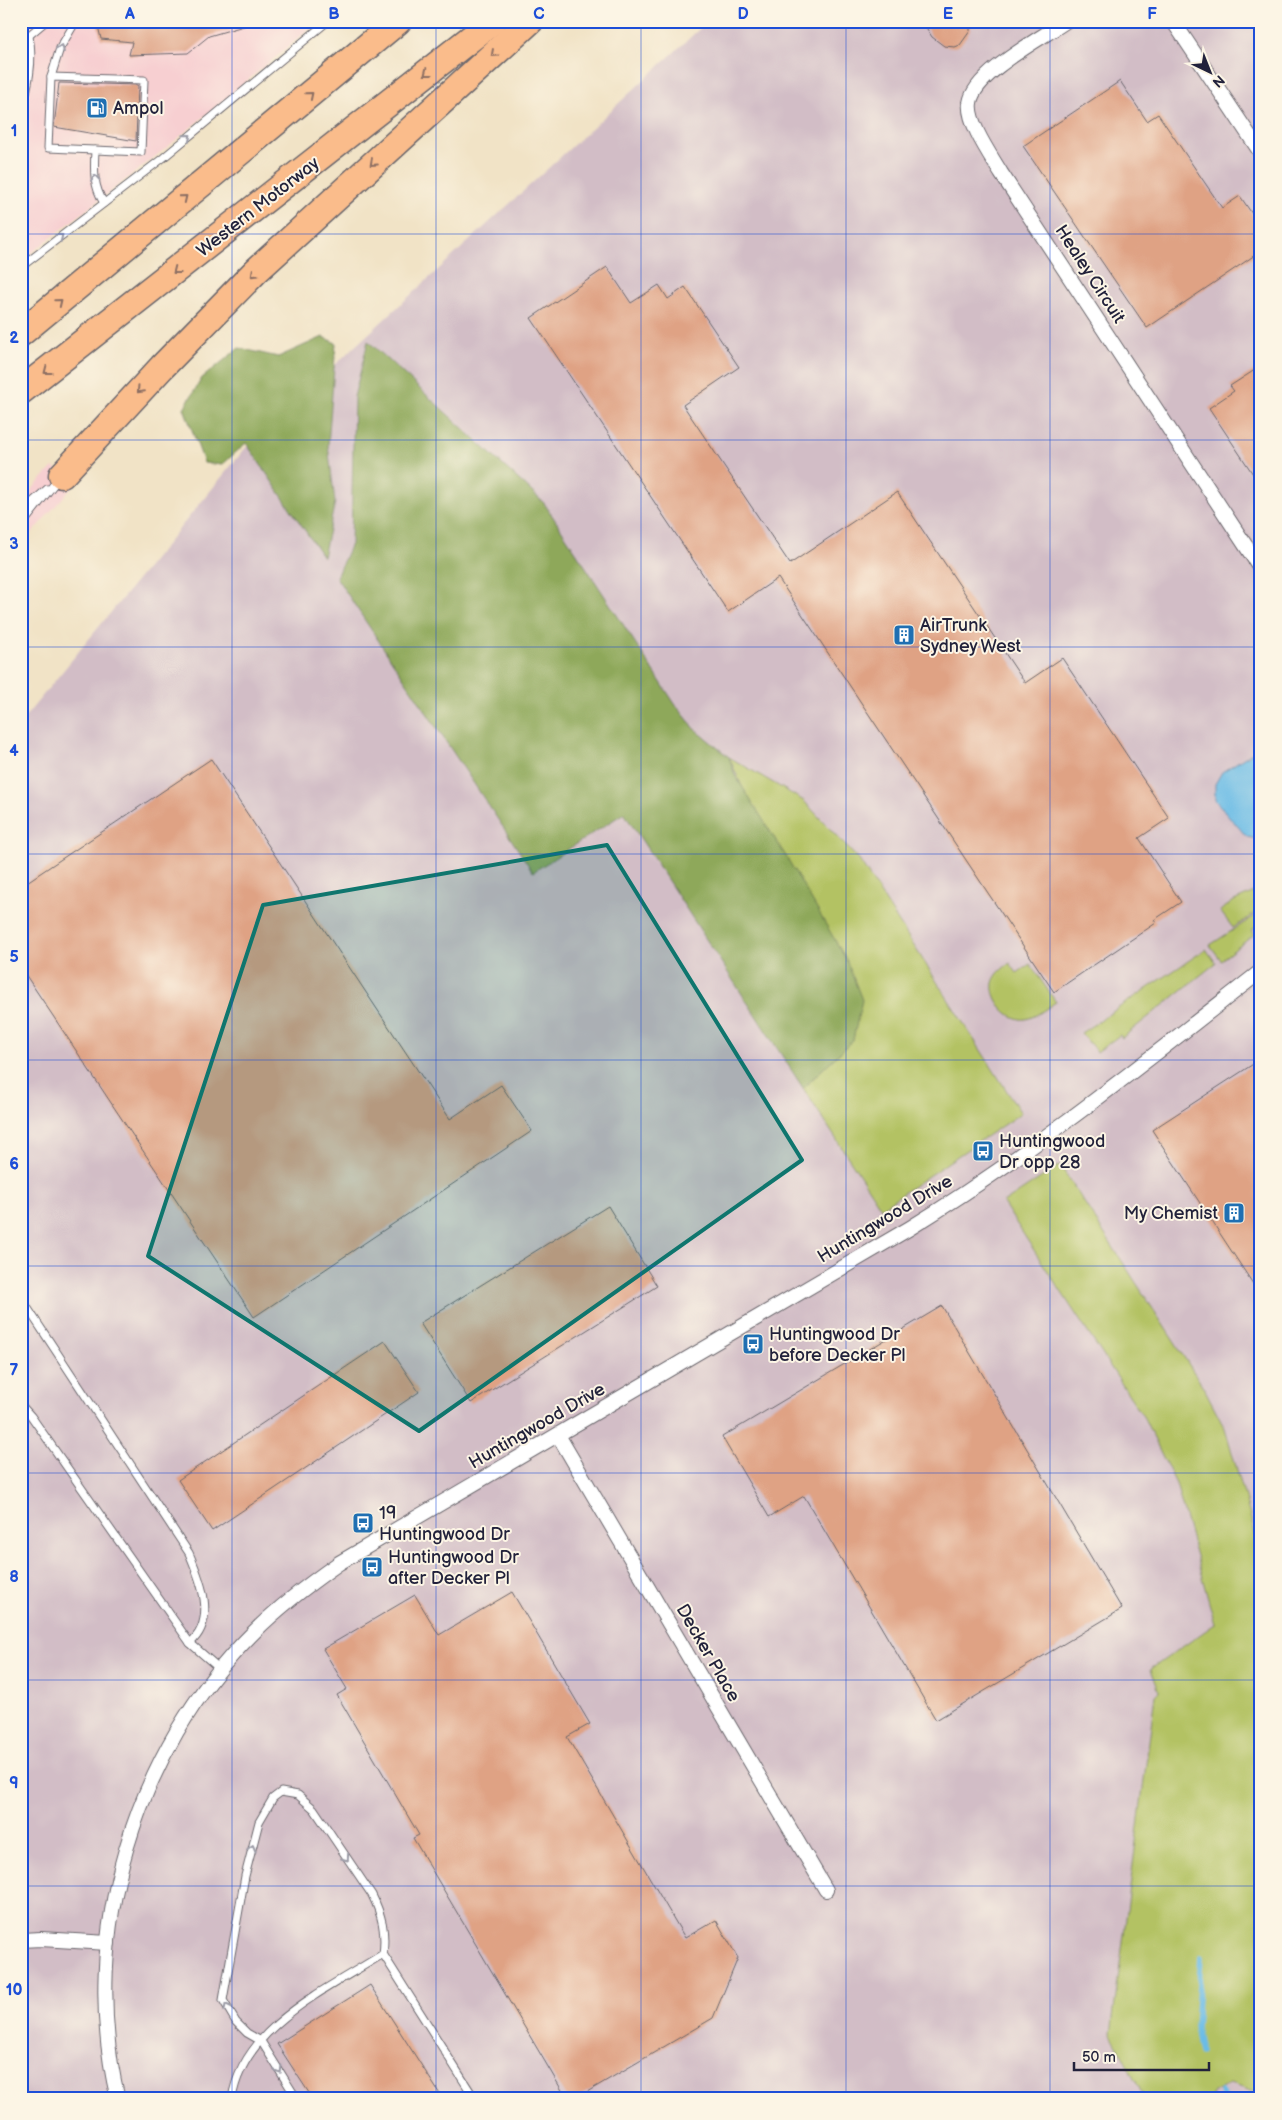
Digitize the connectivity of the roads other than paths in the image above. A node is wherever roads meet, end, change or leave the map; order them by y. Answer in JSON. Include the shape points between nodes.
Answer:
{"nodes":[{"id":1,"x":46,"y":21,"type":"edge"},
{"id":2,"x":76,"y":21,"type":"edge"},
{"id":3,"x":328,"y":21,"type":"edge"},
{"id":4,"x":398,"y":21,"type":"edge"},
{"id":5,"x":493,"y":21,"type":"edge"},
{"id":6,"x":530,"y":21,"type":"edge"},
{"id":7,"x":1066,"y":21,"type":"edge"},
{"id":8,"x":1173,"y":21,"type":"edge"},
{"id":9,"x":29,"y":36,"type":"junction"},
{"id":10,"x":21,"y":42,"type":"edge"},
{"id":11,"x":51,"y":77,"type":"junction"},
{"id":12,"x":21,"y":112,"type":"edge"},
{"id":13,"x":95,"y":150,"type":"junction"},
{"id":14,"x":1261,"y":153,"type":"edge"},
{"id":15,"x":104,"y":203,"type":"junction"},
{"id":16,"x":21,"y":267,"type":"edge"},
{"id":17,"x":21,"y":332,"type":"edge"},
{"id":18,"x":21,"y":391,"type":"edge"},
{"id":19,"x":62,"y":475,"type":"junction"},
{"id":20,"x":21,"y":512,"type":"edge"},
{"id":21,"x":21,"y":526,"type":"edge"},
{"id":22,"x":1261,"y":569,"type":"edge"},
{"id":23,"x":1261,"y":972,"type":"edge"},
{"id":24,"x":21,"y":1298,"type":"edge"},
{"id":25,"x":21,"y":1405,"type":"edge"},
{"id":26,"x":558,"y":1435,"type":"junction"},
{"id":27,"x":190,"y":1643,"type":"junction"},
{"id":28,"x":221,"y":1670,"type":"junction"},
{"id":29,"x":826,"y":1890,"type":"dead end"},
{"id":30,"x":21,"y":1940,"type":"edge"},
{"id":31,"x":108,"y":1943,"type":"junction"},
{"id":32,"x":383,"y":1954,"type":"junction"},
{"id":33,"x":260,"y":2041,"type":"junction"},
{"id":34,"x":118,"y":2099,"type":"edge"},
{"id":35,"x":232,"y":2099,"type":"edge"},
{"id":36,"x":297,"y":2099,"type":"edge"},
{"id":37,"x":475,"y":2099,"type":"edge"}],
"edges":[{"from":1,"to":9,"type":"lane"},
{"from":11,"to":2,"type":"lane","one_way":true,"via":[[60,48]]},
{"from":15,"to":3,"type":"lane","one_way":true},
{"from":17,"to":4,"type":"highway","one_way":true},
{"from":5,"to":18,"type":"highway","name":"Western Motorway","one_way":true},
{"from":6,"to":19,"type":"highway","one_way":true,"via":[[256,271]]},
{"from":7,"to":22,"type":"street","name":"Healey Circuit","via":[[996,68],[976,87],[970,103],[973,122],[1001,173]]},
{"from":8,"to":14,"type":"street"},
{"from":9,"to":10,"type":"lane"},
{"from":9,"to":12,"type":"lane","via":[[32,51],[30,70]]},
{"from":11,"to":13,"type":"lane","via":[[48,148]]},
{"from":11,"to":13,"type":"lane","via":[[144,80],[141,152]]},
{"from":15,"to":13,"type":"lane","one_way":true,"via":[[97,192],[94,176]]},
{"from":16,"to":15,"type":"lane","one_way":true},
{"from":19,"to":20,"type":"lane"},
{"from":19,"to":21,"type":"lane"},
{"from":23,"to":26,"type":"street","name":"Huntingwood Drive","via":[[1064,1125],[989,1178]]},
{"from":24,"to":27,"type":"lane","via":[[189,1553],[200,1578],[205,1615],[197,1638]]},
{"from":25,"to":27,"type":"lane","via":[[32,1416]]},
{"from":26,"to":28,"type":"street","name":"Huntingwood Drive","via":[[309,1584],[254,1632]]},
{"from":26,"to":29,"type":"street","name":"Decker Place"},
{"from":27,"to":28,"type":"lane"},
{"from":28,"to":31,"type":"street","name":"Huntingwood Drive","via":[[174,1738],[145,1794],[118,1882]]},
{"from":30,"to":31,"type":"street"},
{"from":31,"to":34,"type":"street","name":"Huntingwood Drive","via":[[108,2039]]},
{"from":32,"to":33,"type":"lane","via":[[295,2009],[273,2025]]},
{"from":33,"to":32,"type":"lane","one_way":true,"via":[[236,2022],[223,2000],[245,1876],[260,1822],[269,1803],[281,1792],[298,1795],[314,1809],[372,1895],[385,1937]]},
{"from":32,"to":37,"type":"lane"},
{"from":33,"to":35,"type":"lane","via":[[245,2063],[234,2086]]},
{"from":33,"to":36,"type":"lane","one_way":true}]}
